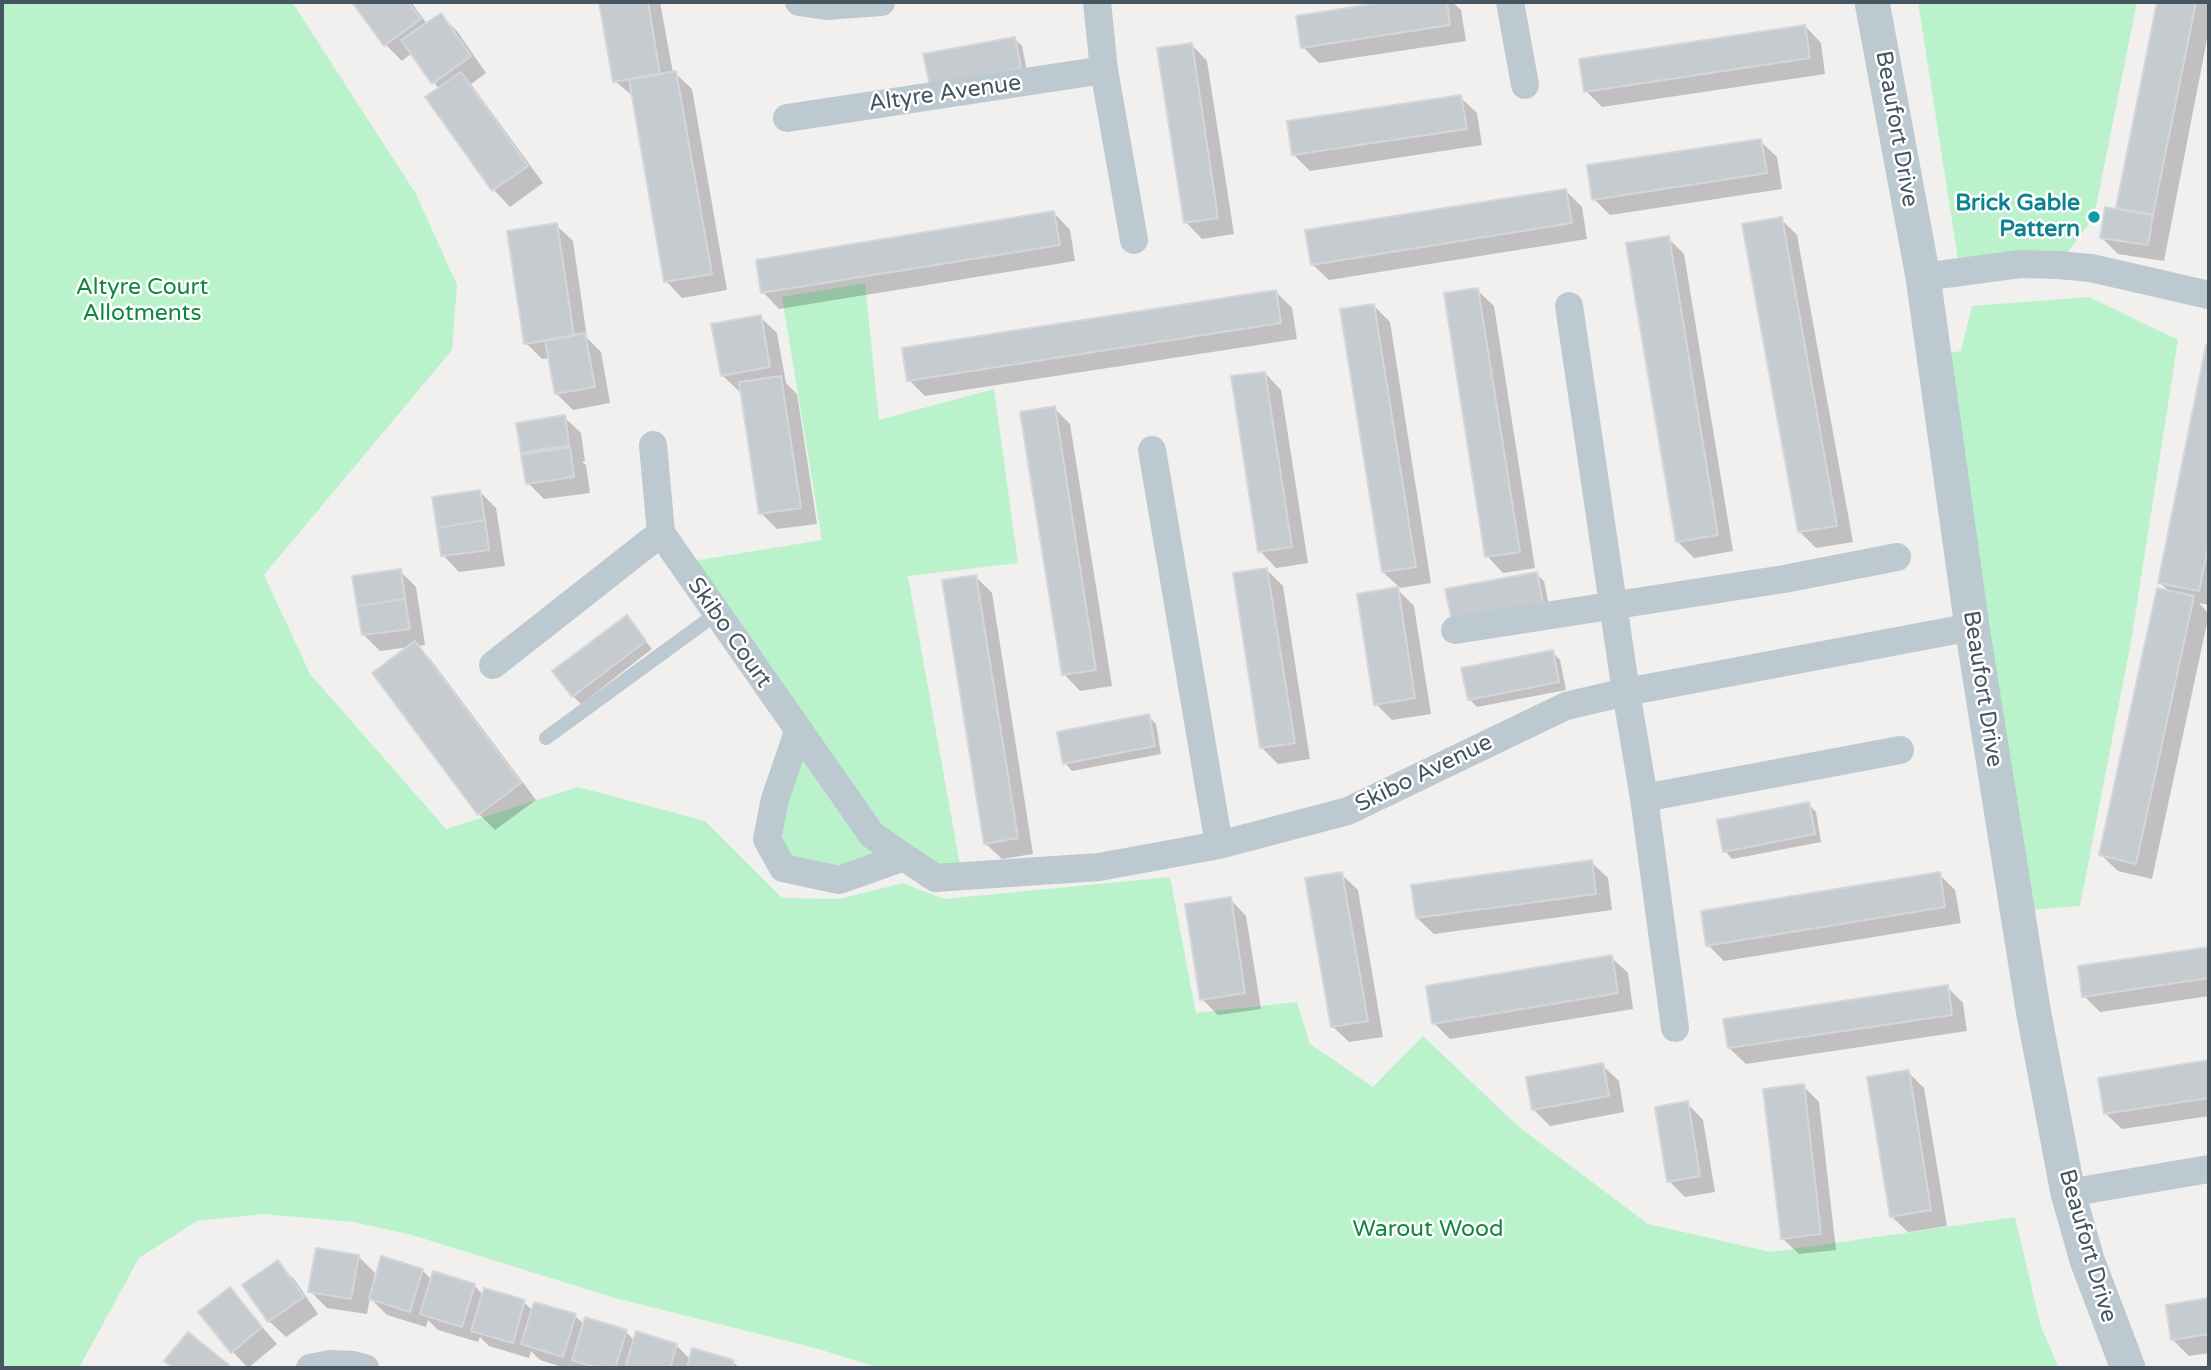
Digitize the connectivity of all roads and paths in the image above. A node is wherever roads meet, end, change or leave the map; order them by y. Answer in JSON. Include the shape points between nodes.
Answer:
{"nodes":[{"id":1,"x":799,"y":2,"type":"edge"},
{"id":2,"x":881,"y":2,"type":"edge"},
{"id":3,"x":1097,"y":2,"type":"edge"},
{"id":4,"x":1510,"y":2,"type":"edge"},
{"id":5,"x":1872,"y":2,"type":"edge"},
{"id":6,"x":1104,"y":71,"type":"junction"},
{"id":7,"x":1525,"y":85,"type":"dead end"},
{"id":8,"x":787,"y":118,"type":"dead end"},
{"id":9,"x":1133,"y":240,"type":"dead end"},
{"id":10,"x":1923,"y":277,"type":"junction"},
{"id":11,"x":2209,"y":295,"type":"edge"},
{"id":12,"x":1569,"y":306,"type":"dead end"},
{"id":13,"x":653,"y":445,"type":"dead end"},
{"id":14,"x":1152,"y":450,"type":"dead end"},
{"id":15,"x":661,"y":533,"type":"junction"},
{"id":16,"x":1897,"y":557,"type":"dead end"},
{"id":17,"x":1613,"y":605,"type":"junction"},
{"id":18,"x":716,"y":614,"type":"junction"},
{"id":19,"x":1972,"y":627,"type":"junction"},
{"id":20,"x":1455,"y":630,"type":"dead end"},
{"id":21,"x":493,"y":665,"type":"dead end"},
{"id":22,"x":1626,"y":692,"type":"junction"},
{"id":23,"x":798,"y":732,"type":"junction"},
{"id":24,"x":546,"y":738,"type":"dead end"},
{"id":25,"x":1900,"y":750,"type":"dead end"},
{"id":26,"x":1644,"y":798,"type":"junction"},
{"id":27,"x":1219,"y":845,"type":"junction"},
{"id":28,"x":904,"y":857,"type":"junction"},
{"id":29,"x":1675,"y":1028,"type":"dead end"},
{"id":30,"x":2209,"y":1170,"type":"edge"},
{"id":31,"x":2068,"y":1193,"type":"junction"},
{"id":32,"x":310,"y":1368,"type":"edge"},
{"id":33,"x":365,"y":1368,"type":"edge"},
{"id":34,"x":2128,"y":1368,"type":"edge"}],
"edges":[{"from":1,"to":2,"type":"street","via":[[826,6]]},
{"from":3,"to":6,"type":"street"},
{"from":4,"to":7,"type":"street"},
{"from":5,"to":10,"type":"street","name":"Beaufort Drive"},
{"from":6,"to":8,"type":"street","name":"Altyre Avenue"},
{"from":6,"to":9,"type":"street"},
{"from":10,"to":11,"type":"street","via":[[2020,264],[2058,265]]},
{"from":10,"to":19,"type":"street","name":"Beaufort Drive"},
{"from":12,"to":17,"type":"street"},
{"from":13,"to":15,"type":"street","name":"Skibo Court"},
{"from":14,"to":27,"type":"street"},
{"from":15,"to":18,"type":"street","name":"Skibo Court"},
{"from":15,"to":21,"type":"street"},
{"from":16,"to":17,"type":"street"},
{"from":17,"to":20,"type":"street"},
{"from":17,"to":22,"type":"street"},
{"from":18,"to":23,"type":"street","name":"Skibo Court"},
{"from":18,"to":24,"type":"lane"},
{"from":19,"to":22,"type":"street","name":"Skibo Avenue"},
{"from":19,"to":31,"type":"street","name":"Beaufort Drive","via":[[2033,1010]]},
{"from":22,"to":26,"type":"street"},
{"from":22,"to":27,"type":"street","name":"Skibo Avenue","via":[[1566,706],[1348,811]]},
{"from":23,"to":28,"type":"street","name":"Skibo Avenue","via":[[872,835]]},
{"from":23,"to":28,"type":"street","via":[[767,839],[783,868],[839,880]]},
{"from":25,"to":26,"type":"street"},
{"from":26,"to":29,"type":"street"},
{"from":27,"to":28,"type":"street","name":"Skibo Avenue","via":[[1099,867],[935,878]]},
{"from":30,"to":31,"type":"street"},
{"from":31,"to":34,"type":"street","name":"Beaufort Drive","via":[[2087,1260]]},
{"from":32,"to":33,"type":"street","via":[[341,1364]]}]}
